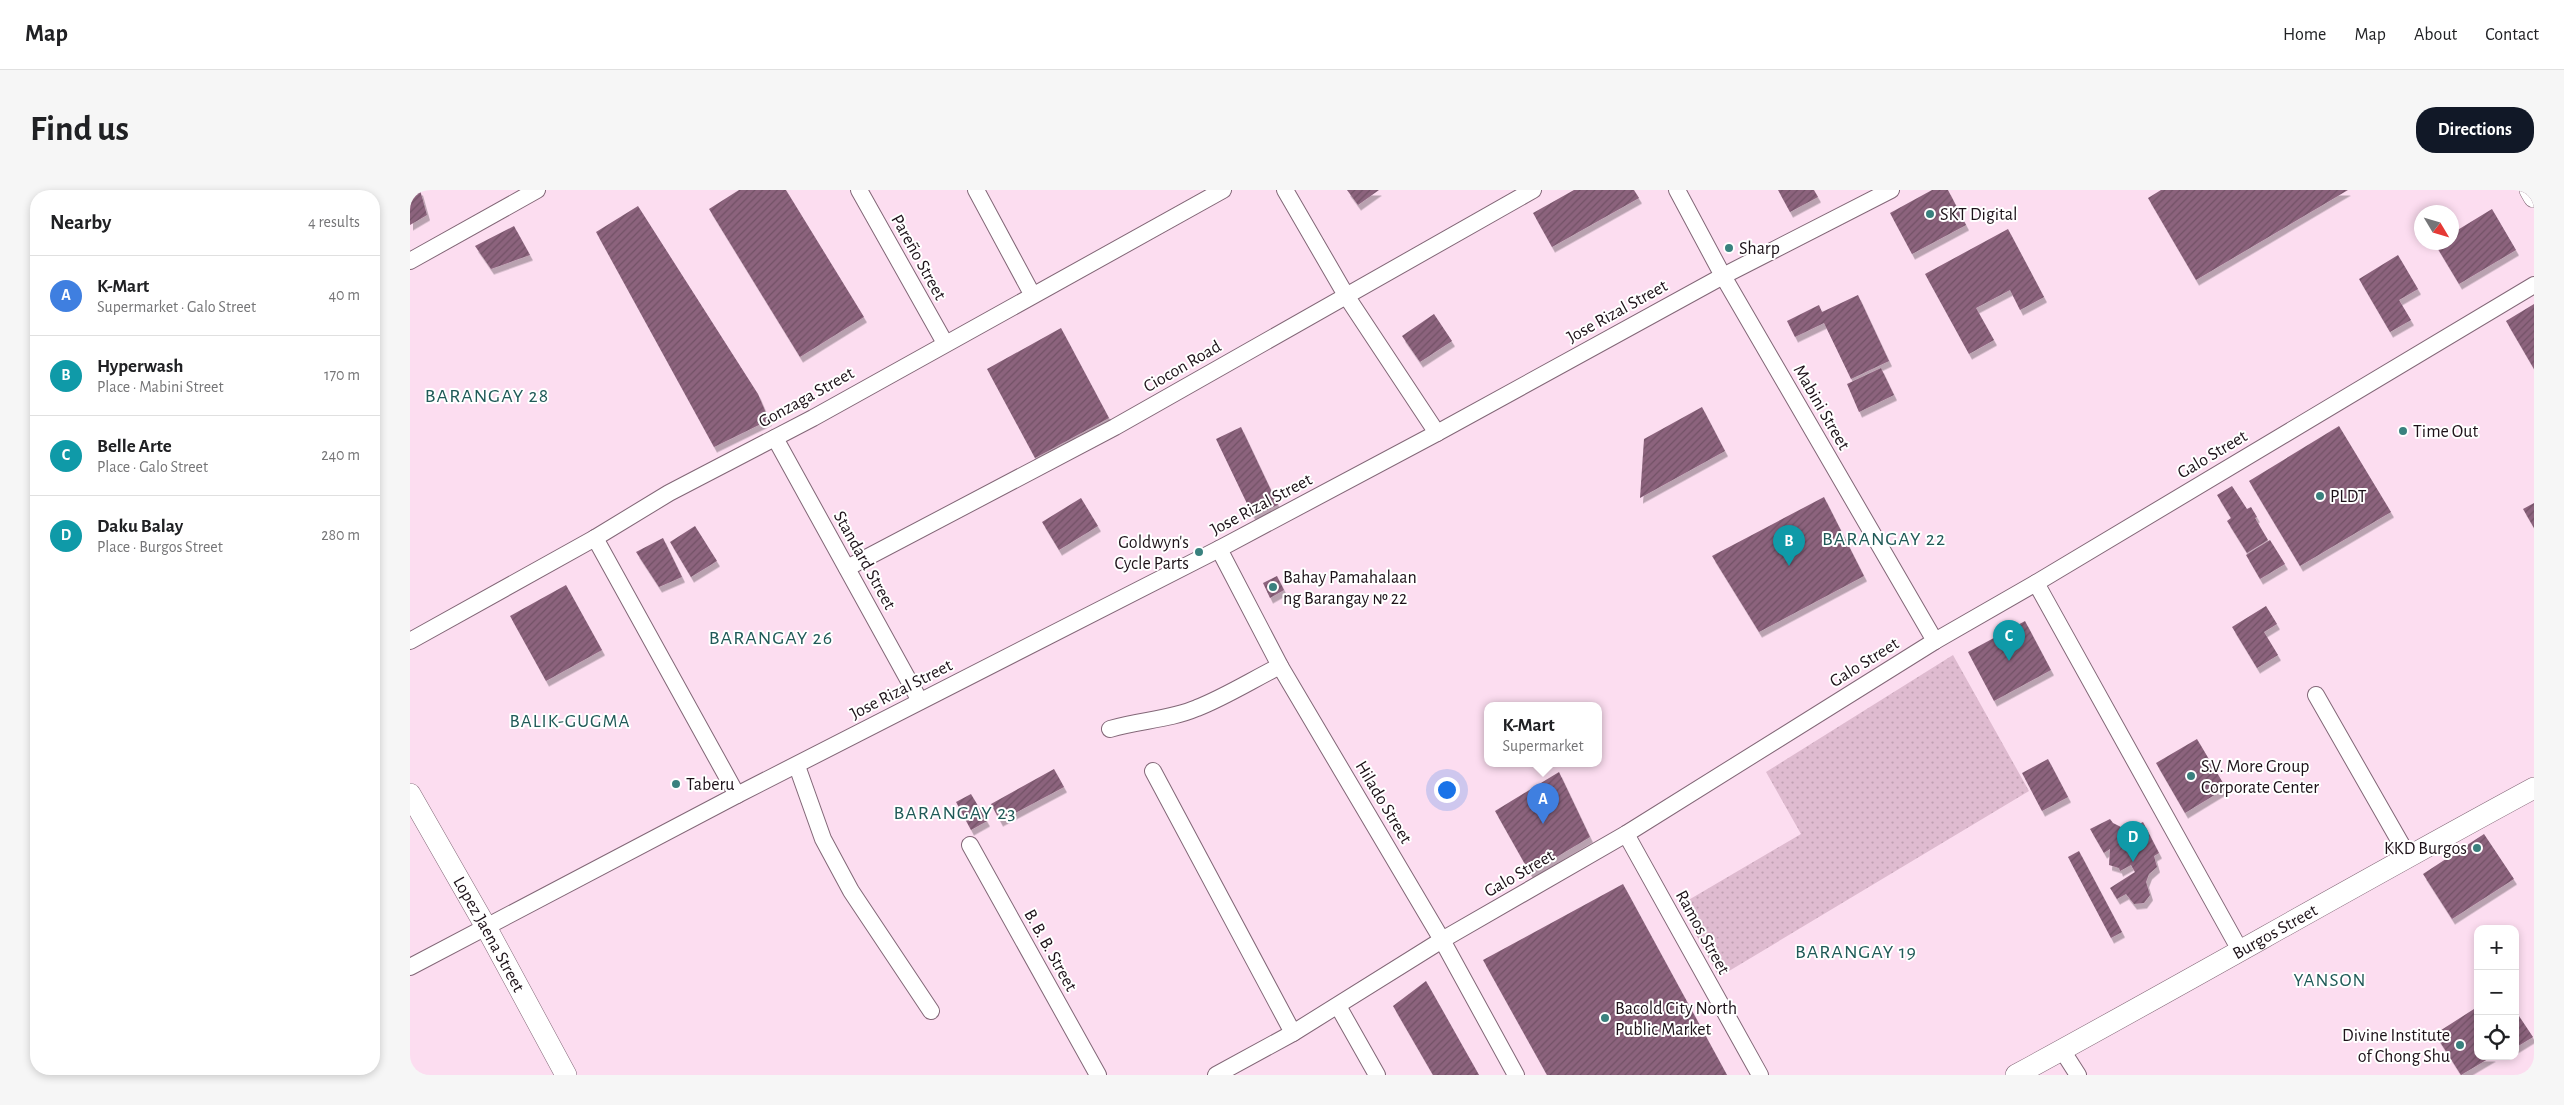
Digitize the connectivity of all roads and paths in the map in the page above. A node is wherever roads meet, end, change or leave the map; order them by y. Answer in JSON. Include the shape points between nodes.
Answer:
{"nodes":[{"id":1,"x":537,"y":190,"type":"edge"},
{"id":2,"x":859,"y":190,"type":"edge"},
{"id":3,"x":976,"y":190,"type":"edge"},
{"id":4,"x":1223,"y":190,"type":"edge"},
{"id":5,"x":1285,"y":190,"type":"edge"},
{"id":6,"x":1533,"y":190,"type":"edge"},
{"id":7,"x":1677,"y":190,"type":"edge"},
{"id":8,"x":1891,"y":190,"type":"edge"},
{"id":9,"x":2530,"y":190,"type":"edge"},
{"id":10,"x":1198,"y":196,"type":"edge"},
{"id":11,"x":2534,"y":197,"type":"edge"},
{"id":12,"x":410,"y":261,"type":"edge"},
{"id":13,"x":1723,"y":276,"type":"junction"},
{"id":14,"x":2534,"y":284,"type":"edge"},
{"id":15,"x":1032,"y":294,"type":"junction"},
{"id":16,"x":1347,"y":297,"type":"junction"},
{"id":17,"x":945,"y":343,"type":"junction"},
{"id":18,"x":1437,"y":433,"type":"junction"},
{"id":19,"x":775,"y":438,"type":"junction"},
{"id":20,"x":595,"y":538,"type":"junction"},
{"id":21,"x":1219,"y":549,"type":"junction"},
{"id":22,"x":847,"y":568,"type":"junction"},
{"id":23,"x":2036,"y":583,"type":"junction"},
{"id":24,"x":410,"y":642,"type":"edge"},
{"id":25,"x":1935,"y":642,"type":"junction"},
{"id":26,"x":1280,"y":666,"type":"junction"},
{"id":27,"x":2316,"y":695,"type":"dead end"},
{"id":28,"x":920,"y":701,"type":"junction"},
{"id":29,"x":1110,"y":729,"type":"dead end"},
{"id":30,"x":797,"y":766,"type":"junction"},
{"id":31,"x":1153,"y":771,"type":"dead end"},
{"id":32,"x":2534,"y":788,"type":"edge"},
{"id":33,"x":737,"y":795,"type":"junction"},
{"id":34,"x":411,"y":798,"type":"edge"},
{"id":35,"x":1626,"y":834,"type":"junction"},
{"id":36,"x":970,"y":845,"type":"dead end"},
{"id":37,"x":2408,"y":856,"type":"junction"},
{"id":38,"x":486,"y":927,"type":"junction"},
{"id":39,"x":1442,"y":940,"type":"junction"},
{"id":40,"x":2241,"y":952,"type":"junction"},
{"id":41,"x":410,"y":967,"type":"edge"},
{"id":42,"x":1338,"y":1006,"type":"junction"},
{"id":43,"x":931,"y":1011,"type":"dead end"},
{"id":44,"x":1294,"y":1033,"type":"junction"},
{"id":45,"x":2062,"y":1050,"type":"junction"},
{"id":46,"x":566,"y":1075,"type":"edge"},
{"id":47,"x":1098,"y":1075,"type":"edge"},
{"id":48,"x":1216,"y":1075,"type":"edge"},
{"id":49,"x":1377,"y":1075,"type":"edge"},
{"id":50,"x":1516,"y":1075,"type":"edge"},
{"id":51,"x":1760,"y":1075,"type":"edge"},
{"id":52,"x":2016,"y":1075,"type":"edge"},
{"id":53,"x":2078,"y":1075,"type":"edge"}],
"edges":[{"from":1,"to":12,"type":"street"},
{"from":2,"to":17,"type":"street","name":"Pareño Street"},
{"from":3,"to":15,"type":"street"},
{"from":4,"to":10,"type":"street","name":"Gonzaga Street"},
{"from":5,"to":16,"type":"street"},
{"from":6,"to":16,"type":"street","name":"Ciocon Road"},
{"from":7,"to":13,"type":"street","name":"Mabini Street"},
{"from":8,"to":13,"type":"street","name":"Jose Rizal Street"},
{"from":9,"to":11,"type":"main road"},
{"from":10,"to":15,"type":"street","name":"Gonzaga Street"},
{"from":13,"to":18,"type":"street","name":"Jose Rizal Street"},
{"from":13,"to":25,"type":"street","name":"Mabini Street"},
{"from":14,"to":23,"type":"street","name":"Galo Street"},
{"from":15,"to":17,"type":"street","name":"Gonzaga Street"},
{"from":16,"to":18,"type":"street"},
{"from":16,"to":22,"type":"street","name":"Ciocon Road","via":[[1115,427]]},
{"from":17,"to":19,"type":"street","name":"Gonzaga Street"},
{"from":18,"to":21,"type":"street","name":"Jose Rizal Street"},
{"from":19,"to":20,"type":"street","name":"Gonzaga Street","via":[[669,493]]},
{"from":19,"to":22,"type":"street","name":"Standard Street"},
{"from":20,"to":24,"type":"street","name":"Gonzaga Street"},
{"from":20,"to":33,"type":"street"},
{"from":21,"to":26,"type":"street","name":"Hilado Street"},
{"from":21,"to":28,"type":"street","name":"Jose Rizal Street"},
{"from":22,"to":28,"type":"street","name":"Standard Street"},
{"from":23,"to":25,"type":"street","name":"Galo Street"},
{"from":23,"to":40,"type":"street"},
{"from":25,"to":35,"type":"street","name":"Galo Street"},
{"from":26,"to":29,"type":"street","via":[[1197,708],[1163,719],[1134,721]]},
{"from":26,"to":39,"type":"street","name":"Hilado Street"},
{"from":27,"to":37,"type":"street"},
{"from":28,"to":30,"type":"street","name":"Jose Rizal Street"},
{"from":30,"to":33,"type":"street","name":"Jose Rizal Street"},
{"from":30,"to":43,"type":"street","via":[[823,840],[851,891]]},
{"from":31,"to":44,"type":"street"},
{"from":32,"to":37,"type":"main road","name":"Burgos Street"},
{"from":33,"to":38,"type":"street","name":"Jose Rizal Street"},
{"from":34,"to":38,"type":"main road","name":"Lopez Jaena Street"},
{"from":35,"to":39,"type":"street","name":"Galo Street"},
{"from":35,"to":51,"type":"street","name":"Ramos Street"},
{"from":36,"to":47,"type":"street","name":"B. B. B. Street"},
{"from":37,"to":40,"type":"main road","name":"Burgos Street"},
{"from":38,"to":41,"type":"street","name":"Jose Rizal Street"},
{"from":38,"to":46,"type":"main road","name":"Lopez Jaena Street"},
{"from":39,"to":42,"type":"street","name":"Galo Street"},
{"from":39,"to":50,"type":"street","name":"Hilado Street"},
{"from":40,"to":45,"type":"main road","name":"Burgos Street"},
{"from":42,"to":44,"type":"street","name":"Galo Street"},
{"from":42,"to":49,"type":"street"},
{"from":44,"to":48,"type":"street","name":"Galo Street"},
{"from":45,"to":52,"type":"main road","name":"Burgos Street"},
{"from":45,"to":53,"type":"street"}]}
